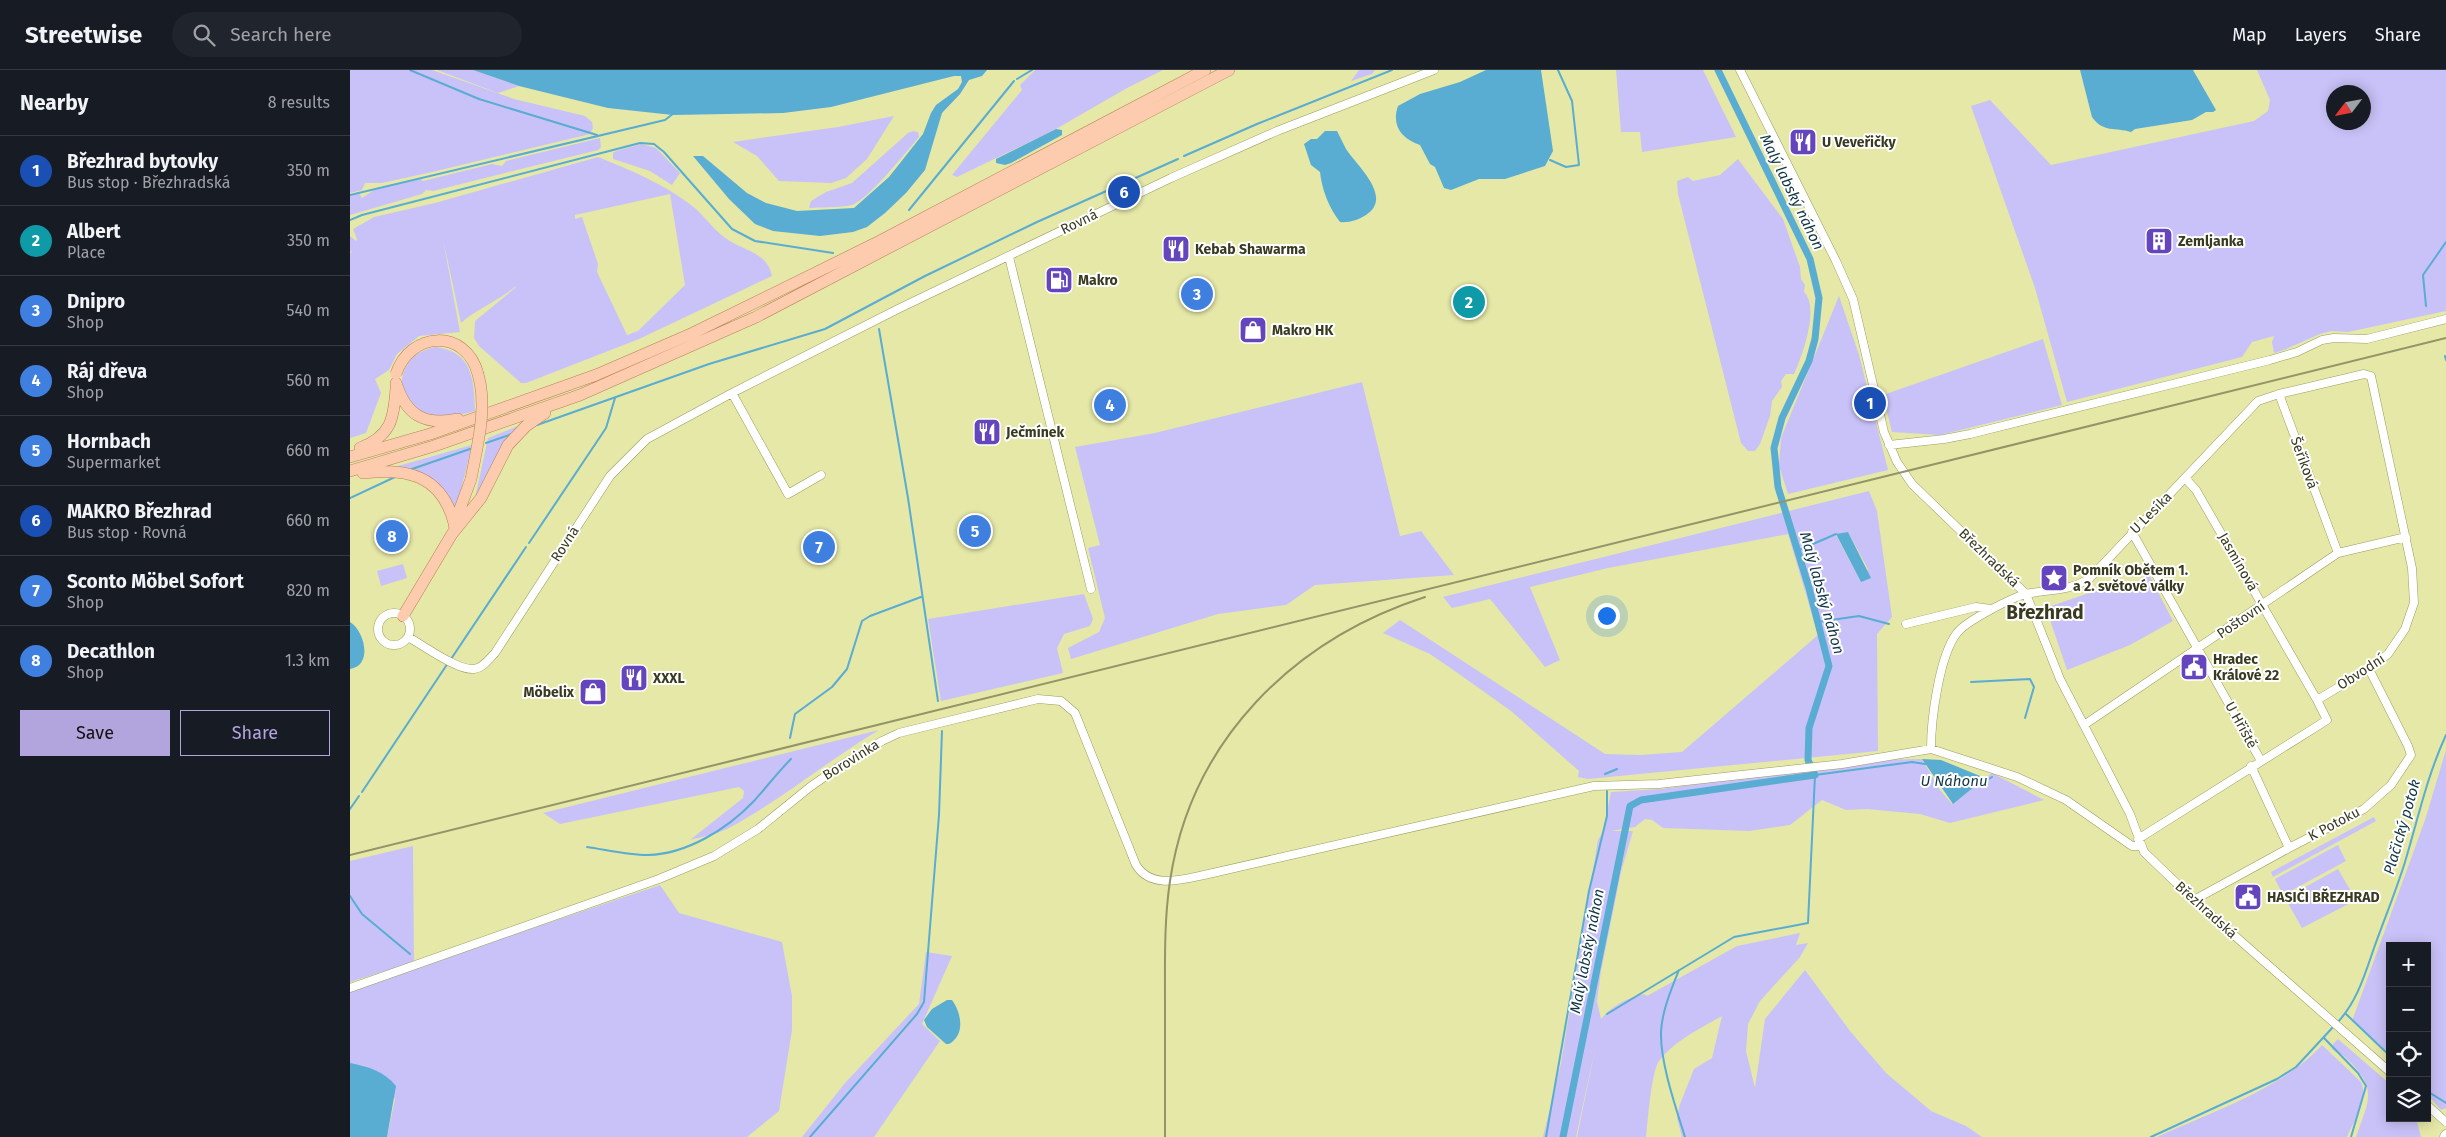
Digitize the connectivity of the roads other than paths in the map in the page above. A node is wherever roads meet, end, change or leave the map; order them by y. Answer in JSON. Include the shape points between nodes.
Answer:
{"nodes":[{"id":1,"x":1205,"y":70,"type":"edge"},
{"id":2,"x":1229,"y":70,"type":"edge"},
{"id":3,"x":1434,"y":70,"type":"edge"},
{"id":4,"x":1740,"y":70,"type":"edge"},
{"id":5,"x":1008,"y":257,"type":"junction"},
{"id":6,"x":2446,"y":320,"type":"edge"},
{"id":7,"x":396,"y":378,"type":"junction"},
{"id":8,"x":732,"y":393,"type":"junction"},
{"id":9,"x":2279,"y":394,"type":"junction"},
{"id":10,"x":580,"y":395,"type":"junction"},
{"id":11,"x":496,"y":411,"type":"junction"},
{"id":12,"x":1889,"y":445,"type":"junction"},
{"id":13,"x":350,"y":451,"type":"edge"},
{"id":14,"x":350,"y":457,"type":"edge"},
{"id":15,"x":350,"y":471,"type":"edge"},
{"id":16,"x":350,"y":475,"type":"edge"},
{"id":17,"x":821,"y":475,"type":"dead end"},
{"id":18,"x":2185,"y":478,"type":"junction"},
{"id":19,"x":453,"y":529,"type":"junction"},
{"id":20,"x":2132,"y":532,"type":"junction"},
{"id":21,"x":2406,"y":537,"type":"junction"},
{"id":22,"x":2338,"y":553,"type":"junction"},
{"id":23,"x":1091,"y":589,"type":"dead end"},
{"id":24,"x":2026,"y":594,"type":"junction"},
{"id":25,"x":2263,"y":605,"type":"junction"},
{"id":26,"x":1992,"y":609,"type":"junction"},
{"id":27,"x":403,"y":616,"type":"junction"},
{"id":28,"x":1906,"y":624,"type":"dead end"},
{"id":29,"x":408,"y":636,"type":"junction"},
{"id":30,"x":2199,"y":649,"type":"junction"},
{"id":31,"x":2369,"y":669,"type":"junction"},
{"id":32,"x":2317,"y":700,"type":"junction"},
{"id":33,"x":2084,"y":725,"type":"junction"},
{"id":34,"x":1931,"y":749,"type":"junction"},
{"id":35,"x":2261,"y":761,"type":"junction"},
{"id":36,"x":2251,"y":766,"type":"junction"},
{"id":37,"x":2140,"y":842,"type":"junction"},
{"id":38,"x":2289,"y":848,"type":"junction"},
{"id":39,"x":2194,"y":900,"type":"junction"},
{"id":40,"x":350,"y":988,"type":"edge"},
{"id":41,"x":2386,"y":1068,"type":"edge"},
{"id":42,"x":2431,"y":1109,"type":"edge"},
{"id":43,"x":2446,"y":1122,"type":"edge"}],
"edges":[{"from":1,"to":11,"type":"main road","via":[[874,244],[702,328],[596,375]]},
{"from":2,"to":10,"type":"main road","via":[[813,288]]},
{"from":3,"to":5,"type":"street","name":"Rovná","via":[[1277,131]]},
{"from":4,"to":12,"type":"street","name":"Březhradská","via":[[1853,299]]},
{"from":5,"to":8,"type":"street","name":"Rovná"},
{"from":5,"to":23,"type":"street"},
{"from":6,"to":12,"type":"street","via":[[2367,339],[2322,340],[2270,360],[1979,432],[1944,440]]},
{"from":7,"to":11,"type":"main road","via":[[402,400],[409,409],[426,419],[450,421]]},
{"from":7,"to":13,"type":"main road","via":[[394,413],[388,428],[376,441]]},
{"from":7,"to":19,"type":"main road","bridge":true,"via":[[407,353],[428,342],[445,341],[471,357],[479,376],[481,410],[470,479]]},
{"from":8,"to":17,"type":"street","via":[[788,494]]},
{"from":8,"to":29,"type":"street","name":"Rovná","via":[[647,439],[631,453],[610,476],[495,653],[482,666],[463,668]]},
{"from":9,"to":18,"type":"street","name":"U Lesíka","via":[[2258,401]]},
{"from":9,"to":21,"type":"street","name":"Obvodní","via":[[2364,374],[2372,376]]},
{"from":9,"to":22,"type":"street","name":"Šeříková"},
{"from":10,"to":15,"type":"main road","via":[[434,446]]},
{"from":10,"to":19,"type":"main road","via":[[541,415],[517,434],[503,453],[481,498]]},
{"from":11,"to":14,"type":"main road"},
{"from":12,"to":24,"type":"street","name":"Březhradská","via":[[1902,472],[1912,484]]},
{"from":16,"to":19,"type":"main road","via":[[393,471],[421,478],[444,497]]},
{"from":18,"to":20,"type":"street","name":"U Lesíka"},
{"from":18,"to":25,"type":"street","name":"Jasmínová","via":[[2196,490]]},
{"from":19,"to":27,"type":"main road"},
{"from":20,"to":24,"type":"street","name":"U Lesíka","via":[[2089,579],[2072,588]]},
{"from":20,"to":30,"type":"street","name":"U Hřiště"},
{"from":21,"to":22,"type":"street","name":"Poštovní"},
{"from":21,"to":31,"type":"street","name":"Obvodní","via":[[2414,603],[2405,629],[2388,654]]},
{"from":22,"to":25,"type":"street","name":"Poštovní"},
{"from":24,"to":26,"type":"street","name":"U Lesíka"},
{"from":24,"to":33,"type":"street","name":"Březhradská","via":[[2060,679]]},
{"from":25,"to":30,"type":"street","name":"Poštovní"},
{"from":25,"to":32,"type":"street","name":"Jasmínová"},
{"from":26,"to":28,"type":"street","via":[[1968,609]]},
{"from":26,"to":34,"type":"street","via":[[1957,633],[1946,658],[1931,721]]},
{"from":27,"to":29,"type":"street","via":[[409,623]]},
{"from":27,"to":29,"type":"street","via":[[388,614],[380,621],[378,631],[384,641],[393,645],[402,643]]},
{"from":30,"to":33,"type":"street","name":"Poštovní"},
{"from":30,"to":35,"type":"street","name":"U Hřiště"},
{"from":31,"to":32,"type":"street","name":"Obvodní"},
{"from":31,"to":38,"type":"street","name":"K Potoku","via":[[2411,755],[2391,785],[2364,809]]},
{"from":32,"to":35,"type":"street","via":[[2327,720]]},
{"from":33,"to":37,"type":"street","name":"Březhradská","via":[[2130,814]]},
{"from":34,"to":37,"type":"street","via":[[2017,777],[2066,800],[2132,846]]},
{"from":34,"to":40,"type":"street","name":"Borovinka","via":[[1842,764],[1659,784],[1594,786],[1204,876],[1156,880],[1146,877],[1136,865],[1074,713],[1066,705],[1049,699],[1028,701],[890,737],[822,778],[734,846],[658,879]]},
{"from":35,"to":36,"type":"street"},
{"from":36,"to":37,"type":"street"},
{"from":36,"to":38,"type":"street"},
{"from":37,"to":39,"type":"street","name":"Březhradská","via":[[2155,864]]},
{"from":38,"to":39,"type":"street","name":"K Potoku"},
{"from":39,"to":41,"type":"street","name":"Březhradská"},
{"from":42,"to":43,"type":"street"}]}
